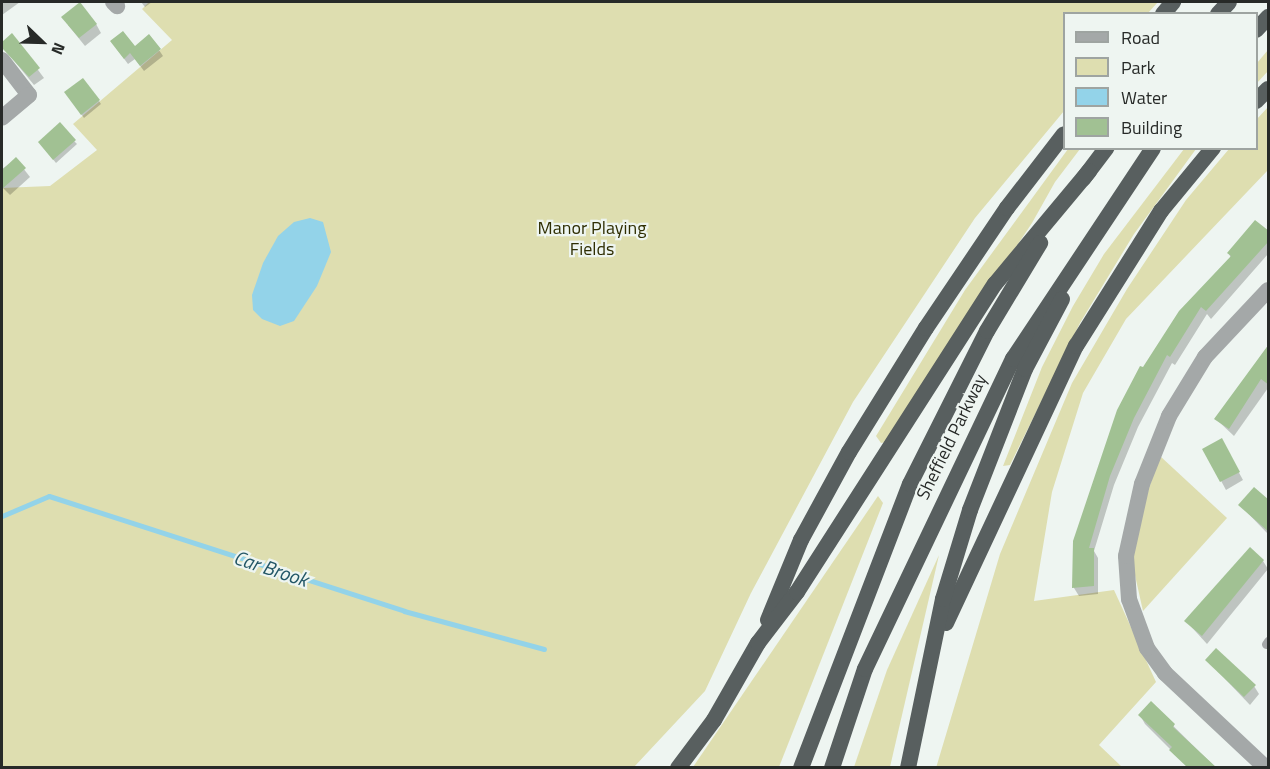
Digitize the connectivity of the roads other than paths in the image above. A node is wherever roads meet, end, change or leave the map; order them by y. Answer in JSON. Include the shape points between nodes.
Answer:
{"nodes":[{"id":1,"x":1269,"y":17,"type":"edge"},
{"id":2,"x":1258,"y":29,"type":"edge"},
{"id":3,"x":2,"y":60,"type":"edge"},
{"id":4,"x":1269,"y":89,"type":"edge"},
{"id":5,"x":1258,"y":100,"type":"edge"},
{"id":6,"x":2,"y":118,"type":"edge"},
{"id":7,"x":1063,"y":137,"type":"edge"},
{"id":8,"x":1105,"y":150,"type":"edge"},
{"id":9,"x":1152,"y":150,"type":"edge"},
{"id":10,"x":1211,"y":150,"type":"edge"},
{"id":11,"x":1089,"y":171,"type":"junction"},
{"id":12,"x":1107,"y":213,"type":"junction"},
{"id":13,"x":1269,"y":290,"type":"edge"},
{"id":14,"x":758,"y":643,"type":"junction"},
{"id":15,"x":933,"y":654,"type":"junction"},
{"id":16,"x":678,"y":768,"type":"edge"},
{"id":17,"x":801,"y":768,"type":"edge"},
{"id":18,"x":831,"y":768,"type":"edge"},
{"id":19,"x":908,"y":768,"type":"edge"},
{"id":20,"x":1266,"y":768,"type":"edge"}],
"edges":[{"from":1,"to":2,"type":"highway"},
{"from":3,"to":6,"type":"street","via":[[29,95]]},
{"from":4,"to":5,"type":"highway"},
{"from":7,"to":14,"type":"highway","via":[[1007,208],[849,452],[801,540]]},
{"from":8,"to":11,"type":"highway","name":"Sheffield Parkway"},
{"from":9,"to":12,"type":"highway","name":"Sheffield Parkway"},
{"from":10,"to":15,"type":"highway","via":[[1161,211],[1076,346]]},
{"from":11,"to":14,"type":"highway","via":[[995,284],[797,592]]},
{"from":11,"to":17,"type":"highway","name":"Sheffield Parkway","via":[[1023,270],[940,419],[882,549]]},
{"from":12,"to":15,"type":"highway","via":[[1021,380],[970,510],[943,599]]},
{"from":12,"to":18,"type":"highway","name":"Sheffield Parkway","via":[[1012,358],[866,669]]},
{"from":13,"to":20,"type":"street","via":[[1205,357],[1169,416],[1142,484],[1126,556],[1129,599],[1148,648],[1165,673]]},
{"from":14,"to":16,"type":"highway","via":[[714,720]]},
{"from":15,"to":19,"type":"highway"}]}
